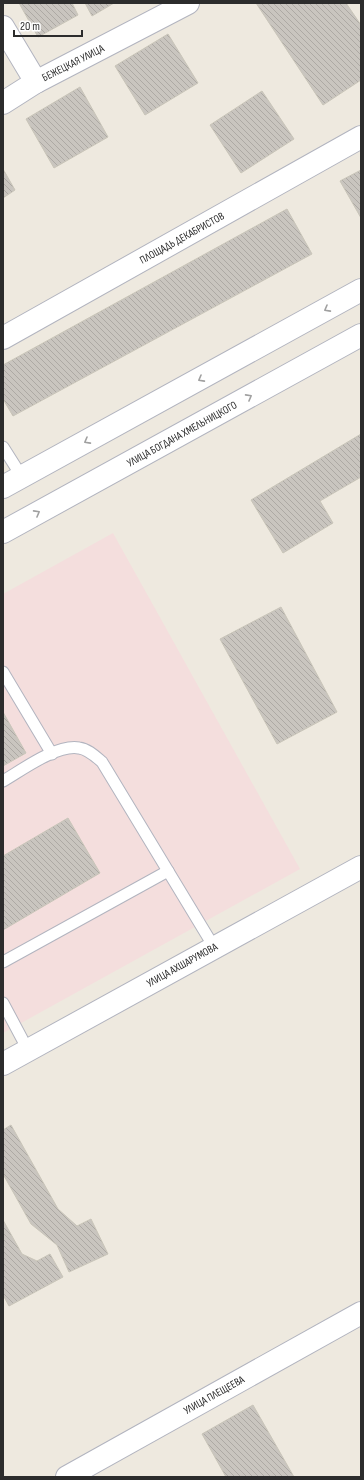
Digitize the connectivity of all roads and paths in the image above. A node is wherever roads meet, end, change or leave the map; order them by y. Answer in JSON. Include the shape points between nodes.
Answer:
{"nodes":[{"id":1,"x":188,"y":3,"type":"edge"},
{"id":2,"x":3,"y":27,"type":"edge"},
{"id":3,"x":36,"y":82,"type":"junction"},
{"id":4,"x":3,"y":103,"type":"edge"},
{"id":5,"x":361,"y":137,"type":"edge"},
{"id":6,"x":361,"y":290,"type":"edge"},
{"id":7,"x":361,"y":335,"type":"edge"},
{"id":8,"x":3,"y":338,"type":"edge"},
{"id":9,"x":3,"y":447,"type":"edge"},
{"id":10,"x":22,"y":477,"type":"junction"},
{"id":11,"x":3,"y":487,"type":"edge"},
{"id":12,"x":3,"y":532,"type":"edge"},
{"id":13,"x":3,"y":672,"type":"edge"},
{"id":14,"x":52,"y":754,"type":"junction"},
{"id":15,"x":3,"y":781,"type":"edge"},
{"id":16,"x":361,"y":867,"type":"edge"},
{"id":17,"x":168,"y":870,"type":"junction"},
{"id":18,"x":214,"y":947,"type":"junction"},
{"id":19,"x":3,"y":962,"type":"edge"},
{"id":20,"x":3,"y":1003,"type":"edge"},
{"id":21,"x":28,"y":1050,"type":"junction"},
{"id":22,"x":3,"y":1064,"type":"edge"},
{"id":23,"x":361,"y":1313,"type":"edge"},
{"id":24,"x":67,"y":1477,"type":"edge"}],
"edges":[{"from":1,"to":3,"type":"street","name":"БЕЖЕЦКАЯ УЛИЦА"},
{"from":2,"to":3,"type":"street"},
{"from":3,"to":4,"type":"street","name":"БЕЖЕЦКАЯ УЛИЦА"},
{"from":5,"to":8,"type":"street","name":"ПЛОЩАДЬ ДЕКАБРИСТОВ"},
{"from":6,"to":10,"type":"street","one_way":true},
{"from":12,"to":7,"type":"street","name":"УЛИЦА БОГДАНА ХМЕЛЬНИЦКОГО","one_way":true},
{"from":9,"to":10,"type":"lane"},
{"from":10,"to":11,"type":"street"},
{"from":13,"to":14,"type":"lane"},
{"from":14,"to":15,"type":"lane"},
{"from":14,"to":17,"type":"lane","via":[[65,748],[78,748],[89,751],[102,762]]},
{"from":16,"to":18,"type":"street","name":"УЛИЦА АХШАРУМОВА"},
{"from":17,"to":18,"type":"lane"},
{"from":17,"to":19,"type":"lane"},
{"from":18,"to":21,"type":"street","name":"УЛИЦА АХШАРУМОВА"},
{"from":20,"to":21,"type":"lane"},
{"from":21,"to":22,"type":"street","name":"УЛИЦА АХШАРУМОВА"},
{"from":23,"to":24,"type":"street","name":"УЛИЦА ПЛЕЩЕЕВА"}]}
